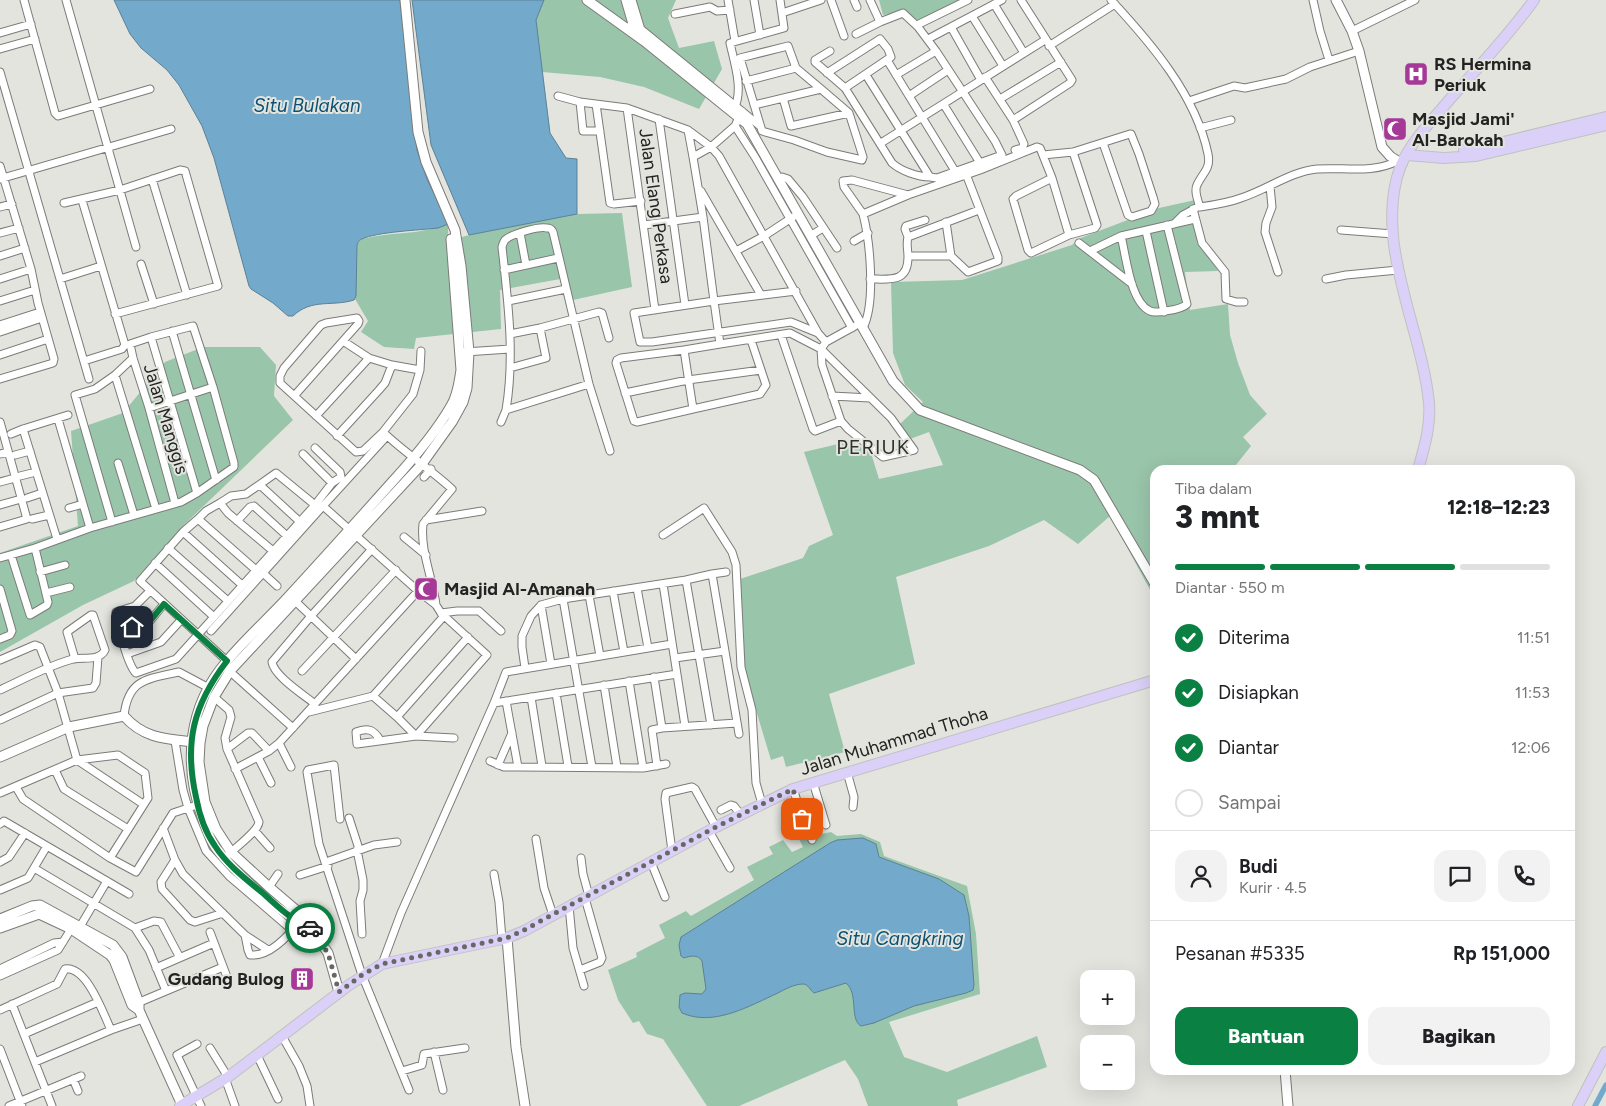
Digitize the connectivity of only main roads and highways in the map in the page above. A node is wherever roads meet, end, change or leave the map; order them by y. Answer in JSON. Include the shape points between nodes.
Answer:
{"nodes":[{"id":1,"x":1534,"y":0,"type":"edge"},
{"id":2,"x":1606,"y":117,"type":"edge"},
{"id":3,"x":1606,"y":125,"type":"edge"},
{"id":4,"x":1569,"y":130,"type":"junction"},
{"id":5,"x":1404,"y":157,"type":"junction"},
{"id":6,"x":1419,"y":465,"type":"edge"},
{"id":7,"x":1150,"y":681,"type":"edge"},
{"id":8,"x":1606,"y":1052,"type":"edge"},
{"id":9,"x":181,"y":1106,"type":"edge"},
{"id":10,"x":1578,"y":1106,"type":"edge"}],
"edges":[{"from":1,"to":5,"type":"main road","via":[[1423,130]]},
{"from":2,"to":4,"type":"main road"},
{"from":3,"to":4,"type":"main road"},
{"from":4,"to":5,"type":"main road","via":[[1444,158]]},
{"from":5,"to":6,"type":"main road","via":[[1396,186],[1393,234],[1398,270],[1429,405]]},
{"from":7,"to":9,"type":"main road","name":"Jalan Muhammad Thoha","via":[[793,789],[504,938],[382,964],[362,975],[227,1078]]},
{"from":8,"to":10,"type":"main road"}]}
